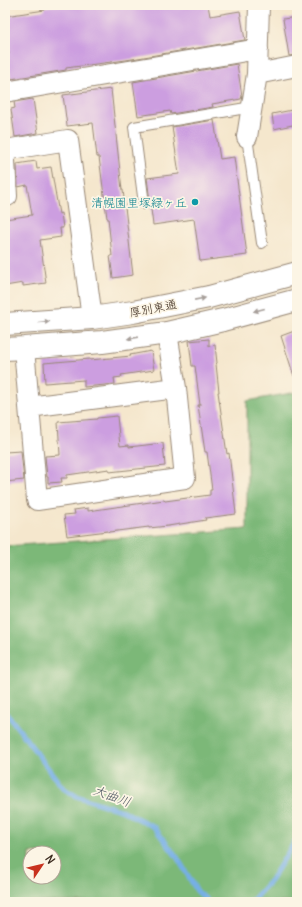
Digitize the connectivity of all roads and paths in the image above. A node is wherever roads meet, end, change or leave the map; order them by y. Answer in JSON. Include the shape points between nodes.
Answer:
{"nodes":[{"id":1,"x":259,"y":5,"type":"edge"},
{"id":2,"x":258,"y":49,"type":"junction"},
{"id":3,"x":297,"y":66,"type":"edge"},
{"id":4,"x":257,"y":74,"type":"junction"},
{"id":5,"x":5,"y":92,"type":"edge"},
{"id":6,"x":252,"y":107,"type":"junction"},
{"id":7,"x":247,"y":137,"type":"joint"},
{"id":8,"x":5,"y":150,"type":"edge"},
{"id":9,"x":5,"y":161,"type":"edge"},
{"id":10,"x":5,"y":196,"type":"edge"},
{"id":11,"x":144,"y":204,"type":"dead end"},
{"id":12,"x":262,"y":243,"type":"dead end"},
{"id":13,"x":297,"y":273,"type":"edge"},
{"id":14,"x":297,"y":300,"type":"edge"},
{"id":15,"x":92,"y":318,"type":"junction"},
{"id":16,"x":5,"y":324,"type":"edge"},
{"id":17,"x":166,"y":333,"type":"junction"},
{"id":18,"x":15,"y":348,"type":"edge"},
{"id":19,"x":176,"y":388,"type":"junction"},
{"id":20,"x":29,"y":407,"type":"junction"}],
"edges":[{"from":1,"to":2,"type":"street"},
{"from":2,"to":4,"type":"street"},
{"from":2,"to":5,"type":"street"},
{"from":3,"to":4,"type":"street"},
{"from":4,"to":6,"type":"street"},
{"from":6,"to":7,"type":"street"},
{"from":6,"to":11,"type":"lane","via":[[134,127]]},
{"from":7,"to":12,"type":"lane"},
{"from":8,"to":15,"type":"street","via":[[68,140]]},
{"from":9,"to":10,"type":"street"},
{"from":15,"to":13,"type":"street","name":"厚別東通","one_way":true,"via":[[209,297]]},
{"from":14,"to":17,"type":"street","one_way":true},
{"from":16,"to":15,"type":"street","name":"厚別東通","one_way":true},
{"from":17,"to":18,"type":"street","one_way":true,"via":[[102,342]]},
{"from":17,"to":19,"type":"street"},
{"from":18,"to":20,"type":"street"},
{"from":19,"to":20,"type":"street"},
{"from":19,"to":20,"type":"street","via":[[185,478],[37,500]]}]}
